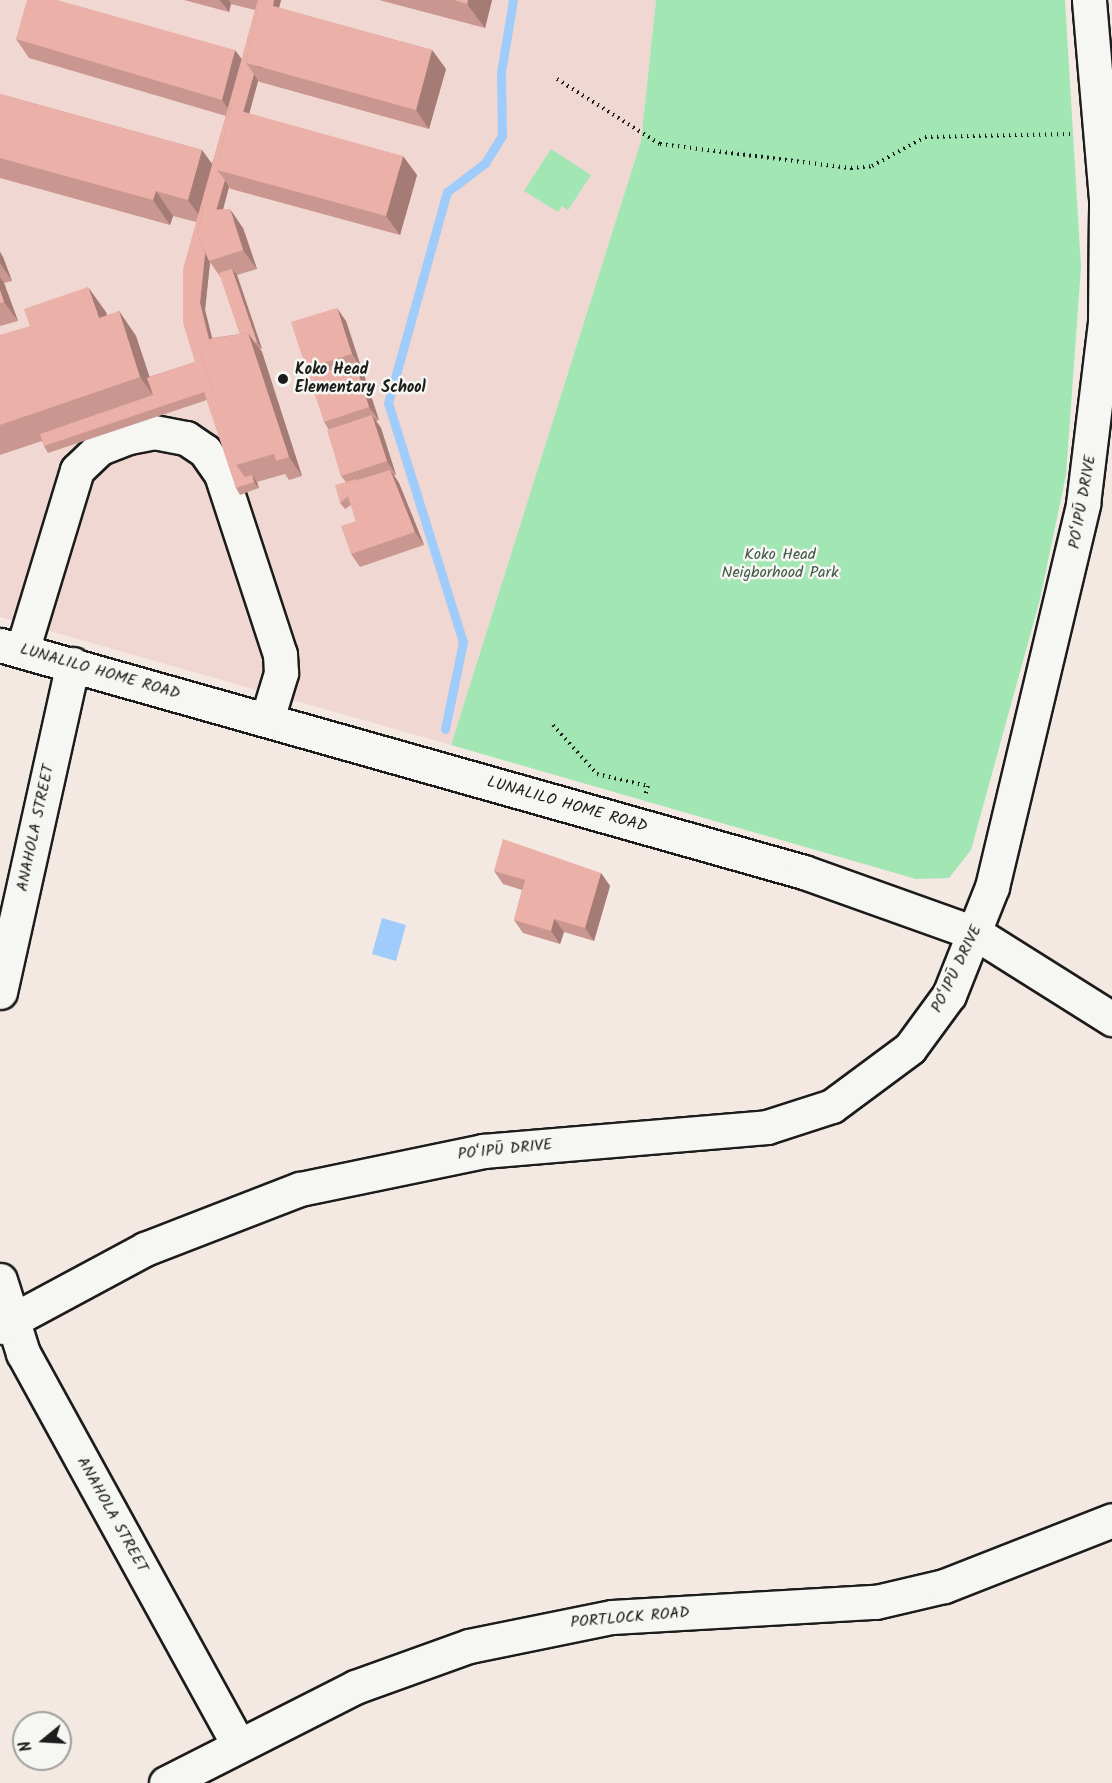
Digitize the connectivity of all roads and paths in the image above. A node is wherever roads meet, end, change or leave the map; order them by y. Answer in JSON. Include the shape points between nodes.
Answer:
{"nodes":[{"id":1,"x":1089,"y":0,"type":"edge"},
{"id":2,"x":557,"y":79,"type":"dead end"},
{"id":3,"x":1100,"y":134,"type":"junction"},
{"id":4,"x":11,"y":648,"type":"edge"},
{"id":5,"x":72,"y":664,"type":"junction"},
{"id":6,"x":267,"y":719,"type":"junction"},
{"id":7,"x":553,"y":725,"type":"dead end"},
{"id":8,"x":645,"y":795,"type":"dead end"},
{"id":9,"x":977,"y":934,"type":"junction"},
{"id":10,"x":0,"y":992,"type":"edge"},
{"id":11,"x":1112,"y":1019,"type":"edge"},
{"id":12,"x":0,"y":1280,"type":"edge"},
{"id":13,"x":5,"y":1324,"type":"edge"},
{"id":14,"x":1112,"y":1520,"type":"edge"},
{"id":15,"x":238,"y":1744,"type":"junction"},
{"id":16,"x":166,"y":1783,"type":"edge"}],
"edges":[{"from":1,"to":3,"type":"street","name":"PO‘IPŪ DRIVE"},
{"from":2,"to":3,"type":"path","via":[[660,144],[851,168],[872,166],[925,137]]},
{"from":3,"to":9,"type":"street","name":"PO‘IPŪ DRIVE","via":[[1105,322],[1093,444],[1072,565]]},
{"from":4,"to":5,"type":"street","name":"LUNALILO HOME ROAD"},
{"from":4,"to":6,"type":"street","via":[[77,470],[100,448],[129,437],[154,432],[186,438],[205,451],[221,474],[279,654],[281,673]]},
{"from":5,"to":6,"type":"street","name":"LUNALILO HOME ROAD"},
{"from":5,"to":10,"type":"street","name":"ANAHOLA STREET"},
{"from":6,"to":9,"type":"street","name":"LUNALILO HOME ROAD","via":[[804,872]]},
{"from":7,"to":8,"type":"path","via":[[597,774],[648,786]]},
{"from":9,"to":11,"type":"street","name":"LUNALILO HOME ROAD"},
{"from":9,"to":13,"type":"street","name":"PO‘IPŪ DRIVE","via":[[949,995],[910,1048],[832,1106],[768,1127],[483,1151],[360,1173],[193,1228]]},
{"from":12,"to":13,"type":"street","name":"ANAHOLA STREET"},
{"from":13,"to":15,"type":"street","name":"ANAHOLA STREET"},
{"from":14,"to":15,"type":"street","name":"PORTLOCK ROAD","via":[[944,1586],[876,1602],[612,1617],[507,1636],[355,1687]]},
{"from":15,"to":16,"type":"street","name":"PORTLOCK ROAD"}]}
